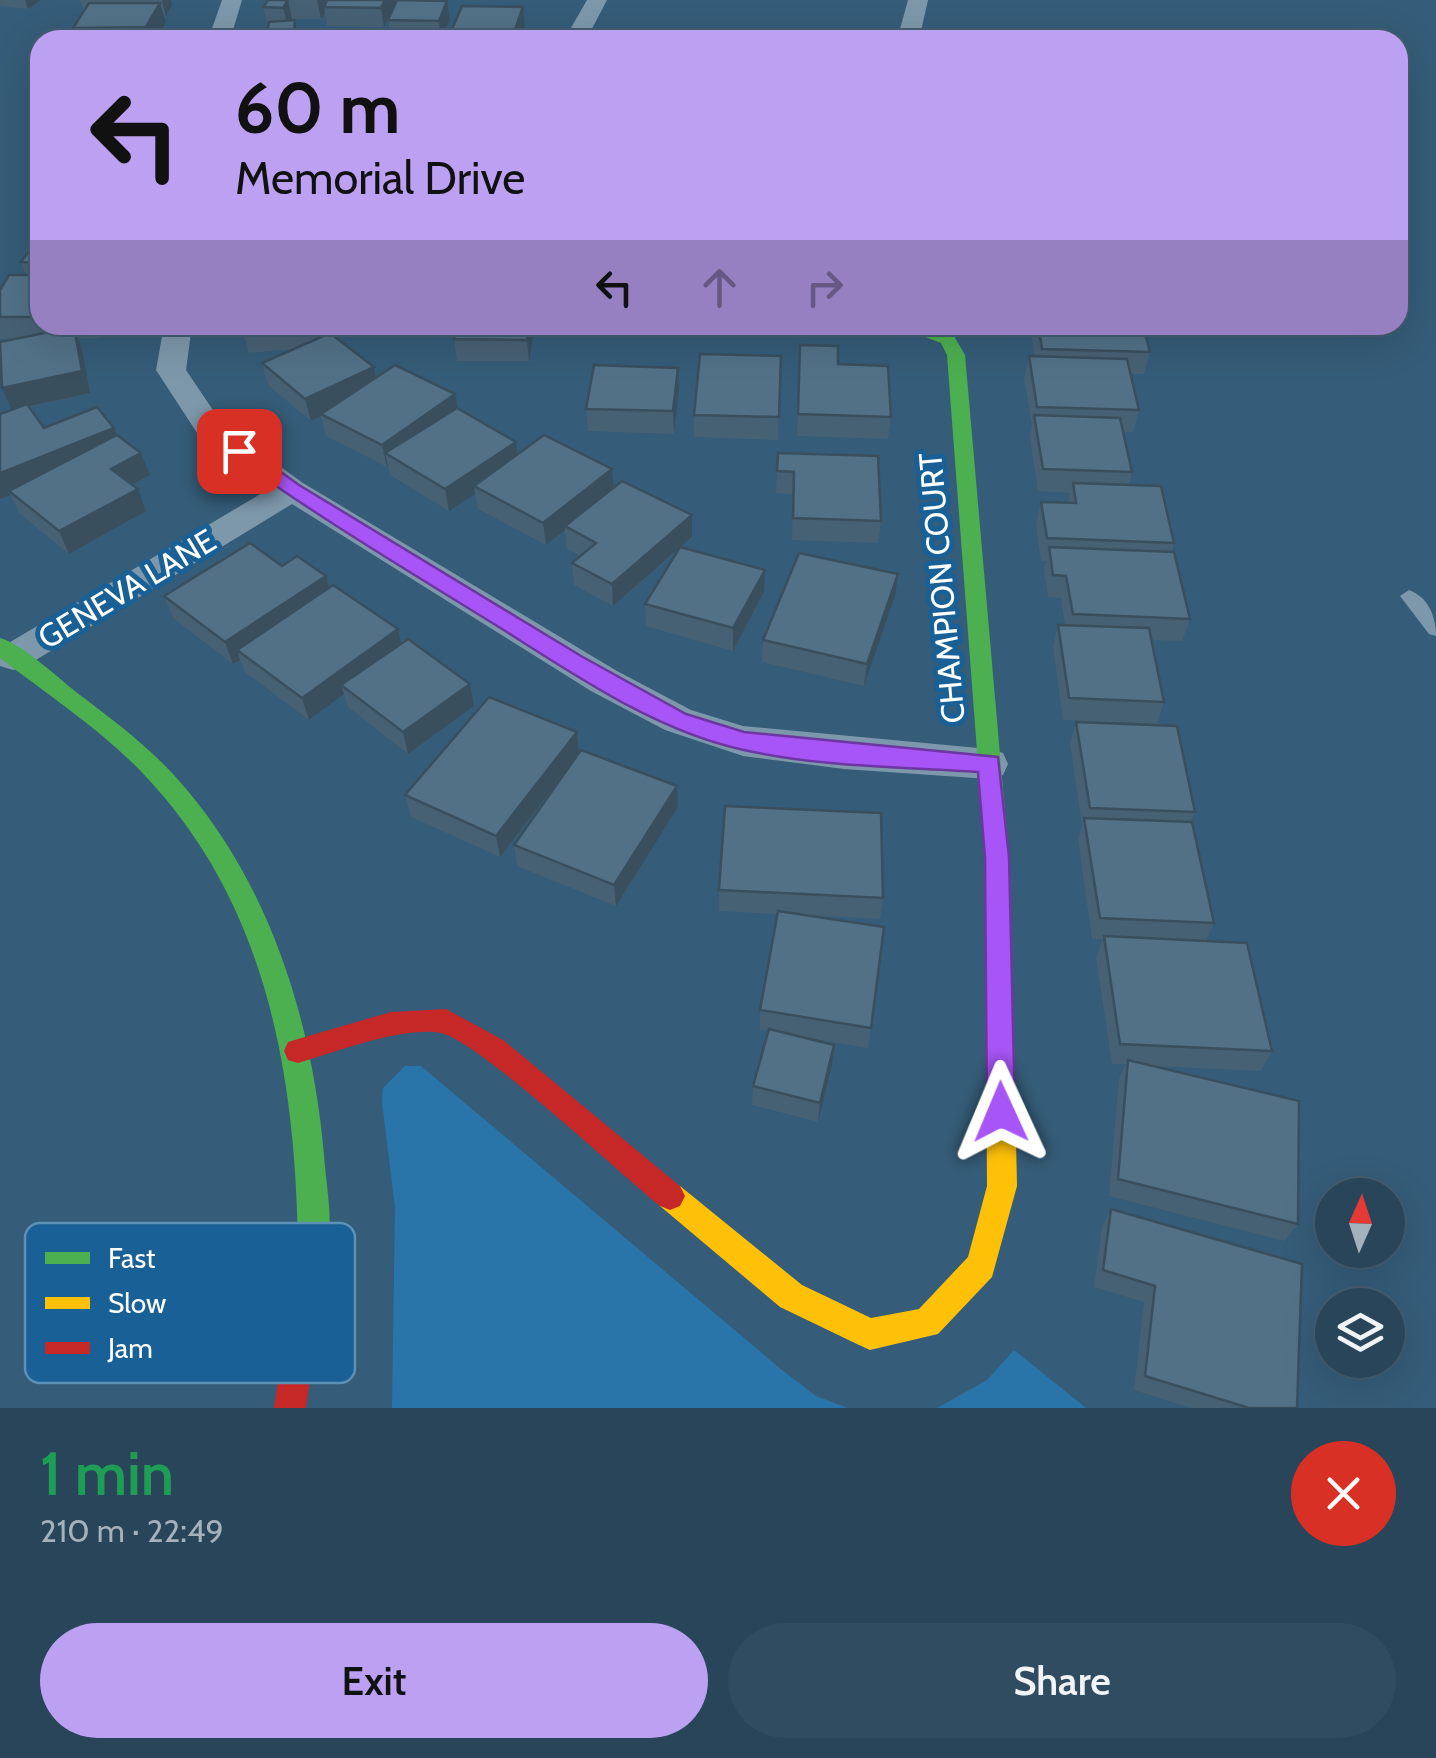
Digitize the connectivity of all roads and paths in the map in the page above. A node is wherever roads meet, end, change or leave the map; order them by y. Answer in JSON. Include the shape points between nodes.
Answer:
{"nodes":[{"id":1,"x":232,"y":0,"type":"edge"},
{"id":2,"x":597,"y":0,"type":"edge"},
{"id":3,"x":918,"y":0,"type":"edge"},
{"id":4,"x":222,"y":30,"type":"edge"},
{"id":5,"x":580,"y":30,"type":"edge"},
{"id":6,"x":910,"y":30,"type":"edge"},
{"id":7,"x":176,"y":335,"type":"edge"},
{"id":8,"x":935,"y":335,"type":"edge"},
{"id":9,"x":292,"y":490,"type":"junction"},
{"id":10,"x":1408,"y":596,"type":"dead end"},
{"id":11,"x":1436,"y":629,"type":"edge"},
{"id":12,"x":7,"y":652,"type":"edge"},
{"id":13,"x":989,"y":764,"type":"junction"},
{"id":14,"x":298,"y":1052,"type":"junction"},
{"id":15,"x":312,"y":1223,"type":"edge"},
{"id":16,"x":294,"y":1383,"type":"edge"},
{"id":17,"x":290,"y":1408,"type":"edge"}],
"edges":[{"from":1,"to":4,"type":"street"},
{"from":2,"to":5,"type":"street"},
{"from":3,"to":6,"type":"street"},
{"from":7,"to":9,"type":"street","via":[[171,370],[212,432]]},
{"from":8,"to":13,"type":"street","name":"CHAMPION COURT","via":[[948,340],[956,355]]},
{"from":9,"to":12,"type":"street","name":"GENEVA LANE"},
{"from":9,"to":13,"type":"street","via":[[678,720],[743,741]]},
{"from":10,"to":11,"type":"lane"},
{"from":12,"to":14,"type":"street","via":[[167,782],[220,855],[263,944]]},
{"from":13,"to":14,"type":"street","name":"CHAMPION COURT","via":[[997,857],[1002,1186],[980,1266],[927,1324],[870,1334],[791,1296],[493,1049],[446,1021],[391,1024]]},
{"from":14,"to":15,"type":"street","via":[[311,1144]]},
{"from":16,"to":17,"type":"street"}]}
